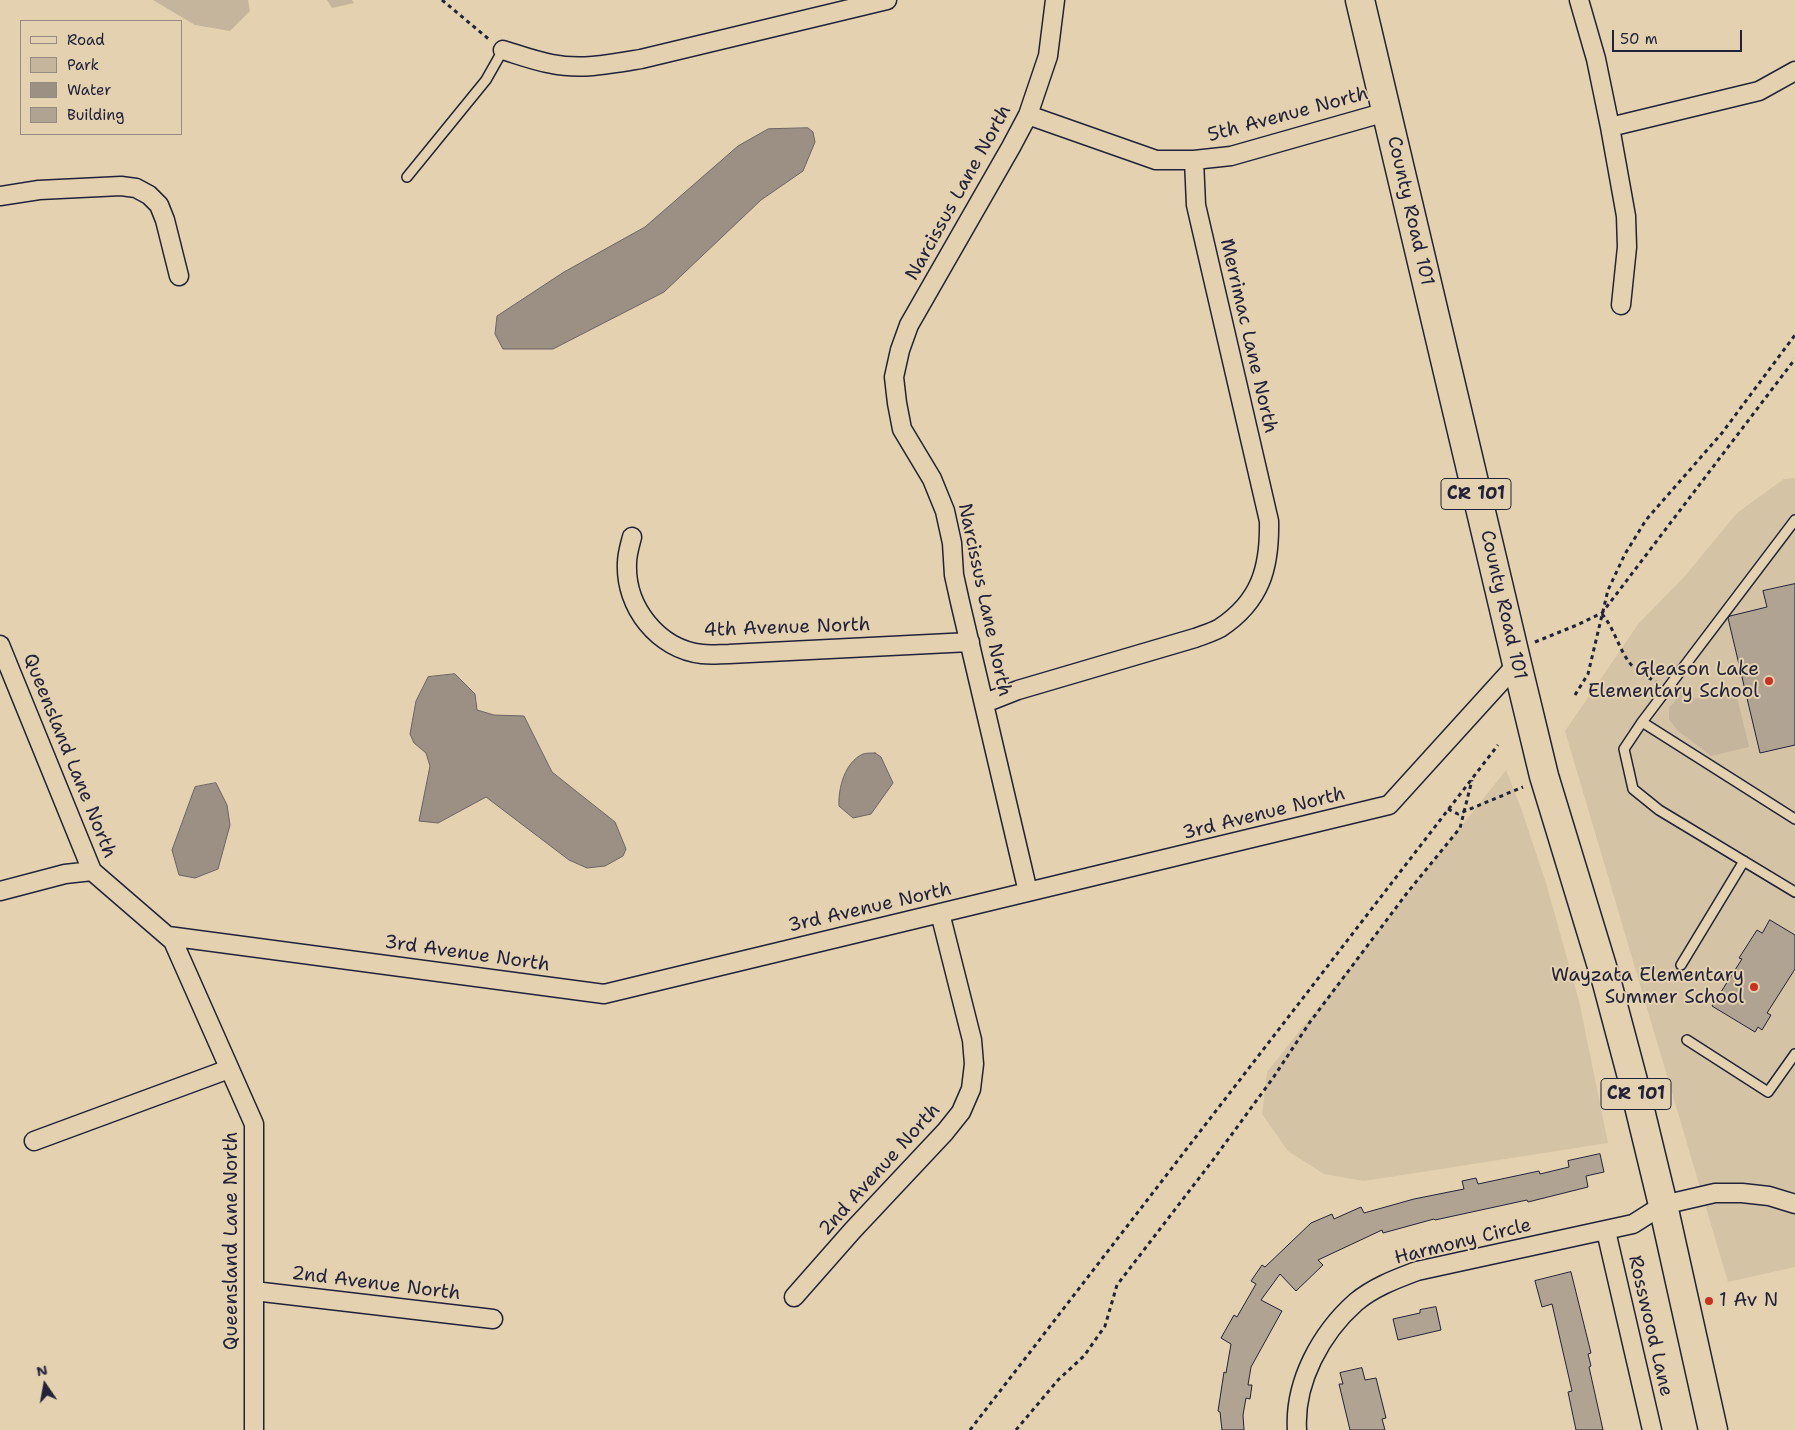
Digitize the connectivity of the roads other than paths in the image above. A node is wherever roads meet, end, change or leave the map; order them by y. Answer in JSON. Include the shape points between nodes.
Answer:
{"nodes":[{"id":1,"x":887,"y":0,"type":"edge"},
{"id":2,"x":1055,"y":0,"type":"edge"},
{"id":3,"x":1360,"y":0,"type":"edge"},
{"id":4,"x":1579,"y":0,"type":"edge"},
{"id":5,"x":503,"y":50,"type":"joint"},
{"id":6,"x":1795,"y":70,"type":"edge"},
{"id":7,"x":1386,"y":112,"type":"junction"},
{"id":8,"x":1028,"y":115,"type":"junction"},
{"id":9,"x":1610,"y":127,"type":"junction"},
{"id":10,"x":1194,"y":160,"type":"junction"},
{"id":11,"x":407,"y":177,"type":"dead end"},
{"id":12,"x":0,"y":196,"type":"edge"},
{"id":13,"x":179,"y":276,"type":"dead end"},
{"id":14,"x":1622,"y":305,"type":"dead end"},
{"id":15,"x":1795,"y":520,"type":"edge"},
{"id":16,"x":632,"y":536,"type":"dead end"},
{"id":17,"x":970,"y":642,"type":"junction"},
{"id":18,"x":0,"y":645,"type":"edge"},
{"id":19,"x":1517,"y":664,"type":"junction"},
{"id":20,"x":985,"y":703,"type":"junction"},
{"id":21,"x":1642,"y":722,"type":"junction"},
{"id":22,"x":1795,"y":819,"type":"edge"},
{"id":23,"x":1744,"y":861,"type":"junction"},
{"id":24,"x":92,"y":871,"type":"junction"},
{"id":25,"x":0,"y":891,"type":"edge"},
{"id":26,"x":1028,"y":892,"type":"junction"},
{"id":27,"x":1795,"y":892,"type":"edge"},
{"id":28,"x":940,"y":913,"type":"junction"},
{"id":29,"x":168,"y":936,"type":"junction"},
{"id":30,"x":1681,"y":965,"type":"dead end"},
{"id":31,"x":1687,"y":1040,"type":"dead end"},
{"id":32,"x":1795,"y":1054,"type":"edge"},
{"id":33,"x":229,"y":1069,"type":"junction"},
{"id":34,"x":34,"y":1141,"type":"dead end"},
{"id":35,"x":1795,"y":1204,"type":"edge"},
{"id":36,"x":1664,"y":1205,"type":"junction"},
{"id":37,"x":1606,"y":1231,"type":"junction"},
{"id":38,"x":254,"y":1291,"type":"junction"},
{"id":39,"x":794,"y":1297,"type":"dead end"},
{"id":40,"x":493,"y":1319,"type":"dead end"},
{"id":41,"x":254,"y":1430,"type":"edge"},
{"id":42,"x":1297,"y":1430,"type":"edge"},
{"id":43,"x":1652,"y":1430,"type":"edge"},
{"id":44,"x":1714,"y":1430,"type":"edge"}],
"edges":[{"from":1,"to":5,"type":"street","via":[[612,64],[582,67],[552,64]]},
{"from":2,"to":8,"type":"street","name":"Narcissus Lane North","via":[[1048,56]]},
{"from":3,"to":7,"type":"main road","name":"County Road 101","number":"CR 101"},
{"from":4,"to":9,"type":"street","via":[[1596,59]]},
{"from":5,"to":11,"type":"lane","via":[[486,80]]},
{"from":6,"to":9,"type":"street","via":[[1759,90]]},
{"from":7,"to":10,"type":"street","name":"5th Avenue North","via":[[1231,156]]},
{"from":7,"to":19,"type":"main road","name":"County Road 101","number":"CR 101"},
{"from":8,"to":10,"type":"street","name":"5th Avenue North","via":[[1156,160]]},
{"from":8,"to":17,"type":"street","name":"Narcissus Lane North","via":[[909,325],[894,377],[902,429],[932,480],[945,511],[954,575]]},
{"from":9,"to":14,"type":"street","via":[[1626,216]]},
{"from":10,"to":20,"type":"street","name":"Merrimac Lane North","via":[[1196,205],[1269,521],[1270,546],[1265,570],[1254,594],[1239,613],[1219,629]]},
{"from":12,"to":13,"type":"street","via":[[39,190],[136,188],[159,205]]},
{"from":15,"to":21,"type":"lane"},
{"from":16,"to":17,"type":"street","name":"4th Avenue North","via":[[627,562],[629,589],[639,612],[654,633],[676,647],[702,654],[729,654]]},
{"from":17,"to":20,"type":"street","name":"Narcissus Lane North"},
{"from":18,"to":24,"type":"street","name":"Queensland Lane North"},
{"from":19,"to":26,"type":"street","name":"3rd Avenue North","via":[[1389,806]]},
{"from":19,"to":36,"type":"main road","name":"County Road 101","number":"CR 101","via":[[1544,776],[1607,983]]},
{"from":20,"to":26,"type":"street","name":"Narcissus Lane North"},
{"from":21,"to":22,"type":"lane"},
{"from":21,"to":23,"type":"lane","via":[[1624,749],[1633,789],[1659,810]]},
{"from":23,"to":27,"type":"lane"},
{"from":23,"to":30,"type":"lane"},
{"from":24,"to":25,"type":"street","via":[[65,874]]},
{"from":24,"to":29,"type":"street","name":"Queensland Lane North"},
{"from":26,"to":28,"type":"street","name":"3rd Avenue North"},
{"from":28,"to":29,"type":"street","name":"3rd Avenue North","via":[[604,994]]},
{"from":28,"to":39,"type":"street","name":"2nd Avenue North","via":[[972,1040],[971,1090],[962,1112],[945,1132]]},
{"from":29,"to":33,"type":"street","name":"Queensland Lane North","via":[[173,940]]},
{"from":31,"to":32,"type":"lane","via":[[1768,1092]]},
{"from":33,"to":34,"type":"street"},
{"from":33,"to":38,"type":"street","name":"Queensland Lane North","via":[[254,1124]]},
{"from":35,"to":36,"type":"street","via":[[1769,1196],[1715,1193]]},
{"from":36,"to":37,"type":"street","name":"Harmony Circle","via":[[1637,1223]]},
{"from":36,"to":44,"type":"main road","number":"CR 101"},
{"from":37,"to":42,"type":"street","name":"Harmony Circle","via":[[1417,1270],[1387,1283],[1357,1302],[1333,1326],[1314,1354],[1302,1387]]},
{"from":37,"to":43,"type":"street","name":"Rosswood Lane"},
{"from":38,"to":40,"type":"street","name":"2nd Avenue North"},
{"from":38,"to":41,"type":"street","name":"Queensland Lane North"}]}
